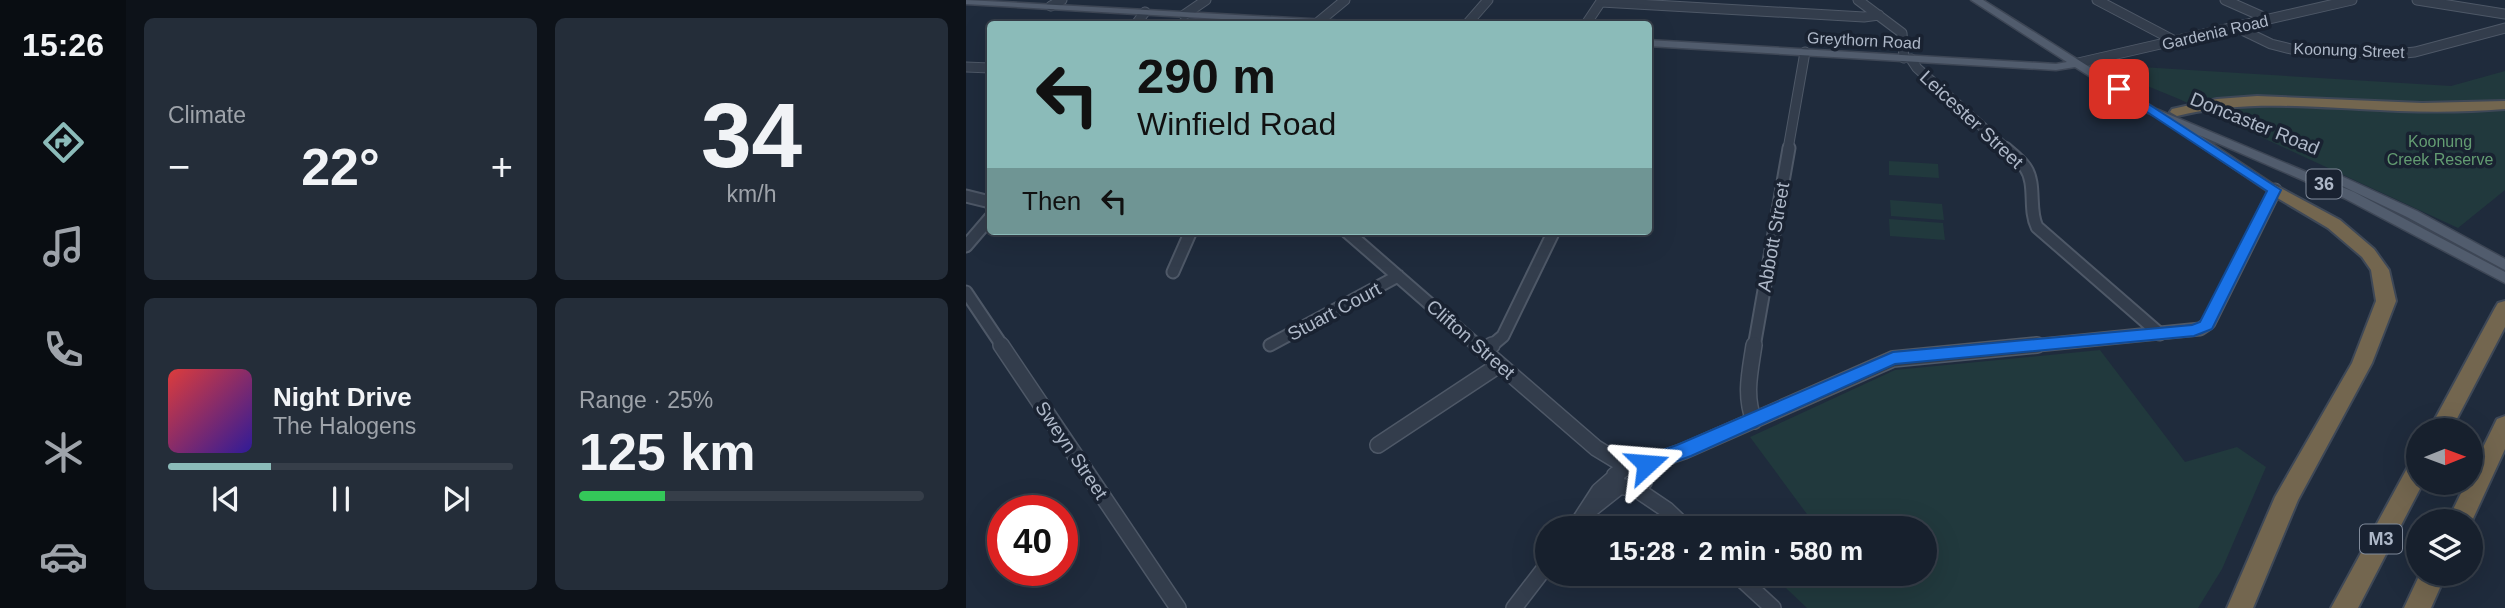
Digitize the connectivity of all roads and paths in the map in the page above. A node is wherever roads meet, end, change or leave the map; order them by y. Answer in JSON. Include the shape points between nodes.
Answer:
{"nodes":[{"id":1,"x":1062,"y":0,"type":"edge"},
{"id":2,"x":1206,"y":0,"type":"edge"},
{"id":3,"x":1345,"y":0,"type":"edge"},
{"id":4,"x":1489,"y":0,"type":"edge"},
{"id":5,"x":1858,"y":0,"type":"edge"},
{"id":6,"x":1976,"y":0,"type":"edge"},
{"id":7,"x":2098,"y":0,"type":"edge"},
{"id":8,"x":2225,"y":0,"type":"edge"},
{"id":9,"x":2352,"y":0,"type":"edge"},
{"id":10,"x":2417,"y":0,"type":"edge"},
{"id":11,"x":966,"y":1,"type":"edge"},
{"id":12,"x":1601,"y":1,"type":"edge"},
{"id":13,"x":2336,"y":1,"type":"edge"},
{"id":14,"x":1696,"y":4,"type":"edge"},
{"id":15,"x":1051,"y":6,"type":"junction"},
{"id":16,"x":1146,"y":12,"type":"junction"},
{"id":17,"x":2487,"y":12,"type":"junction"},
{"id":18,"x":2505,"y":14,"type":"edge"},
{"id":19,"x":1184,"y":15,"type":"junction"},
{"id":20,"x":1879,"y":15,"type":"junction"},
{"id":21,"x":2268,"y":19,"type":"junction"},
{"id":22,"x":1138,"y":21,"type":"edge"},
{"id":23,"x":1273,"y":21,"type":"edge"},
{"id":24,"x":1320,"y":21,"type":"edge"},
{"id":25,"x":1470,"y":21,"type":"edge"},
{"id":26,"x":1588,"y":21,"type":"edge"},
{"id":27,"x":2505,"y":22,"type":"edge"},
{"id":28,"x":2236,"y":27,"type":"junction"},
{"id":29,"x":2505,"y":28,"type":"edge"},
{"id":30,"x":2175,"y":41,"type":"junction"},
{"id":31,"x":1652,"y":43,"type":"edge"},
{"id":32,"x":1805,"y":52,"type":"junction"},
{"id":33,"x":1908,"y":59,"type":"junction"},
{"id":34,"x":2078,"y":63,"type":"junction"},
{"id":35,"x":967,"y":68,"type":"edge"},
{"id":36,"x":987,"y":68,"type":"edge"},
{"id":37,"x":2505,"y":105,"type":"edge"},
{"id":38,"x":2173,"y":116,"type":"junction"},
{"id":39,"x":2275,"y":190,"type":"junction"},
{"id":40,"x":966,"y":195,"type":"edge"},
{"id":41,"x":987,"y":198,"type":"edge"},
{"id":42,"x":987,"y":216,"type":"edge"},
{"id":43,"x":987,"y":221,"type":"edge"},
{"id":44,"x":978,"y":231,"type":"junction"},
{"id":45,"x":1189,"y":235,"type":"edge"},
{"id":46,"x":1351,"y":235,"type":"edge"},
{"id":47,"x":1553,"y":235,"type":"edge"},
{"id":48,"x":966,"y":246,"type":"edge"},
{"id":49,"x":2478,"y":256,"type":"junction"},
{"id":50,"x":2505,"y":265,"type":"edge"},
{"id":51,"x":1173,"y":272,"type":"dead end"},
{"id":52,"x":1398,"y":276,"type":"junction"},
{"id":53,"x":2505,"y":278,"type":"edge"},
{"id":54,"x":966,"y":292,"type":"edge"},
{"id":55,"x":2505,"y":308,"type":"edge"},
{"id":56,"x":2160,"y":334,"type":"junction"},
{"id":57,"x":1270,"y":345,"type":"dead end"},
{"id":58,"x":1484,"y":351,"type":"junction"},
{"id":59,"x":1499,"y":365,"type":"junction"},
{"id":60,"x":2446,"y":418,"type":"edge"},
{"id":61,"x":1754,"y":421,"type":"junction"},
{"id":62,"x":2505,"y":425,"type":"edge"},
{"id":63,"x":1378,"y":445,"type":"dead end"},
{"id":64,"x":1630,"y":477,"type":"junction"},
{"id":65,"x":2406,"y":492,"type":"edge"},
{"id":66,"x":2465,"y":509,"type":"edge"},
{"id":67,"x":1584,"y":516,"type":"edge"},
{"id":68,"x":1673,"y":516,"type":"edge"},
{"id":69,"x":1535,"y":581,"type":"edge"},
{"id":70,"x":1749,"y":586,"type":"edge"},
{"id":71,"x":2427,"y":586,"type":"edge"},
{"id":72,"x":1178,"y":608,"type":"edge"},
{"id":73,"x":1514,"y":608,"type":"edge"},
{"id":74,"x":1773,"y":608,"type":"edge"},
{"id":75,"x":2240,"y":608,"type":"edge"},
{"id":76,"x":2344,"y":608,"type":"edge"},
{"id":77,"x":2417,"y":608,"type":"edge"}],
"edges":[{"from":1,"to":15,"type":"street"},
{"from":2,"to":19,"type":"street"},
{"from":3,"to":24,"type":"street"},
{"from":4,"to":25,"type":"street"},
{"from":5,"to":20,"type":"street"},
{"from":6,"to":34,"type":"main road","name":"Doncaster Road","number":"36"},
{"from":7,"to":30,"type":"street"},
{"from":8,"to":21,"type":"street"},
{"from":9,"to":13,"type":"street","name":"Gardenia Road"},
{"from":10,"to":17,"type":"street"},
{"from":11,"to":15,"type":"main road"},
{"from":12,"to":14,"type":"street"},
{"from":12,"to":26,"type":"street"},
{"from":13,"to":21,"type":"street","name":"Gardenia Road"},
{"from":14,"to":20,"type":"street"},
{"from":15,"to":16,"type":"main road"},
{"from":16,"to":19,"type":"main road"},
{"from":16,"to":22,"type":"street"},
{"from":17,"to":18,"type":"street"},
{"from":17,"to":27,"type":"street"},
{"from":19,"to":23,"type":"main road"},
{"from":20,"to":33,"type":"street","via":[[1902,33]]},
{"from":21,"to":28,"type":"street","name":"Gardenia Road"},
{"from":28,"to":29,"type":"street","name":"Koonung Street","via":[[2285,47],[2395,54]]},
{"from":28,"to":30,"type":"street","name":"Gardenia Road"},
{"from":30,"to":34,"type":"street","name":"Gardenia Road"},
{"from":31,"to":32,"type":"main road","name":"Greythorn Road"},
{"from":32,"to":33,"type":"main road","name":"Greythorn Road"},
{"from":32,"to":61,"type":"street","name":"Abbott Street","via":[[1747,388]]},
{"from":33,"to":34,"type":"main road","name":"Greythorn Road","via":[[2056,67]]},
{"from":33,"to":56,"type":"street","name":"Leicester Street","via":[[2025,166],[2037,227]]},
{"from":34,"to":38,"type":"main road","name":"Doncaster Road","number":"36"},
{"from":35,"to":36,"type":"street"},
{"from":37,"to":38,"type":"highway","via":[[2426,108],[2255,100],[2215,103]]},
{"from":38,"to":39,"type":"main road","name":"Doncaster Road","number":"36"},
{"from":38,"to":49,"type":"main road","name":"Doncaster Road","number":"36"},
{"from":39,"to":56,"type":"street","via":[[2207,326]]},
{"from":39,"to":75,"type":"highway","number":"36","via":[[2334,225],[2368,253],[2380,270],[2386,301],[2362,363],[2287,497]]},
{"from":40,"to":41,"type":"street"},
{"from":42,"to":44,"type":"street"},
{"from":43,"to":44,"type":"street"},
{"from":44,"to":48,"type":"street"},
{"from":45,"to":51,"type":"street"},
{"from":46,"to":52,"type":"street","name":"Clifton Street"},
{"from":47,"to":58,"type":"street","via":[[1503,336]]},
{"from":49,"to":50,"type":"main road","name":"Doncaster Road","number":"36"},
{"from":49,"to":53,"type":"main road","name":"Doncaster Road","number":"36"},
{"from":52,"to":57,"type":"street","name":"Stuart Court"},
{"from":52,"to":58,"type":"street","name":"Clifton Street"},
{"from":54,"to":72,"type":"street","name":"Sweyn Street"},
{"from":55,"to":60,"type":"highway"},
{"from":56,"to":61,"type":"street","via":[[1893,359]]},
{"from":58,"to":59,"type":"street","name":"Clifton Street"},
{"from":59,"to":63,"type":"street"},
{"from":59,"to":64,"type":"street","name":"Clifton Street"},
{"from":61,"to":64,"type":"street"},
{"from":62,"to":66,"type":"highway"},
{"from":64,"to":67,"type":"street"},
{"from":64,"to":68,"type":"street","name":"Clifton Street"},
{"from":65,"to":76,"type":"highway","number":"M3"},
{"from":69,"to":73,"type":"street"},
{"from":70,"to":74,"type":"street"},
{"from":71,"to":77,"type":"highway"}]}
